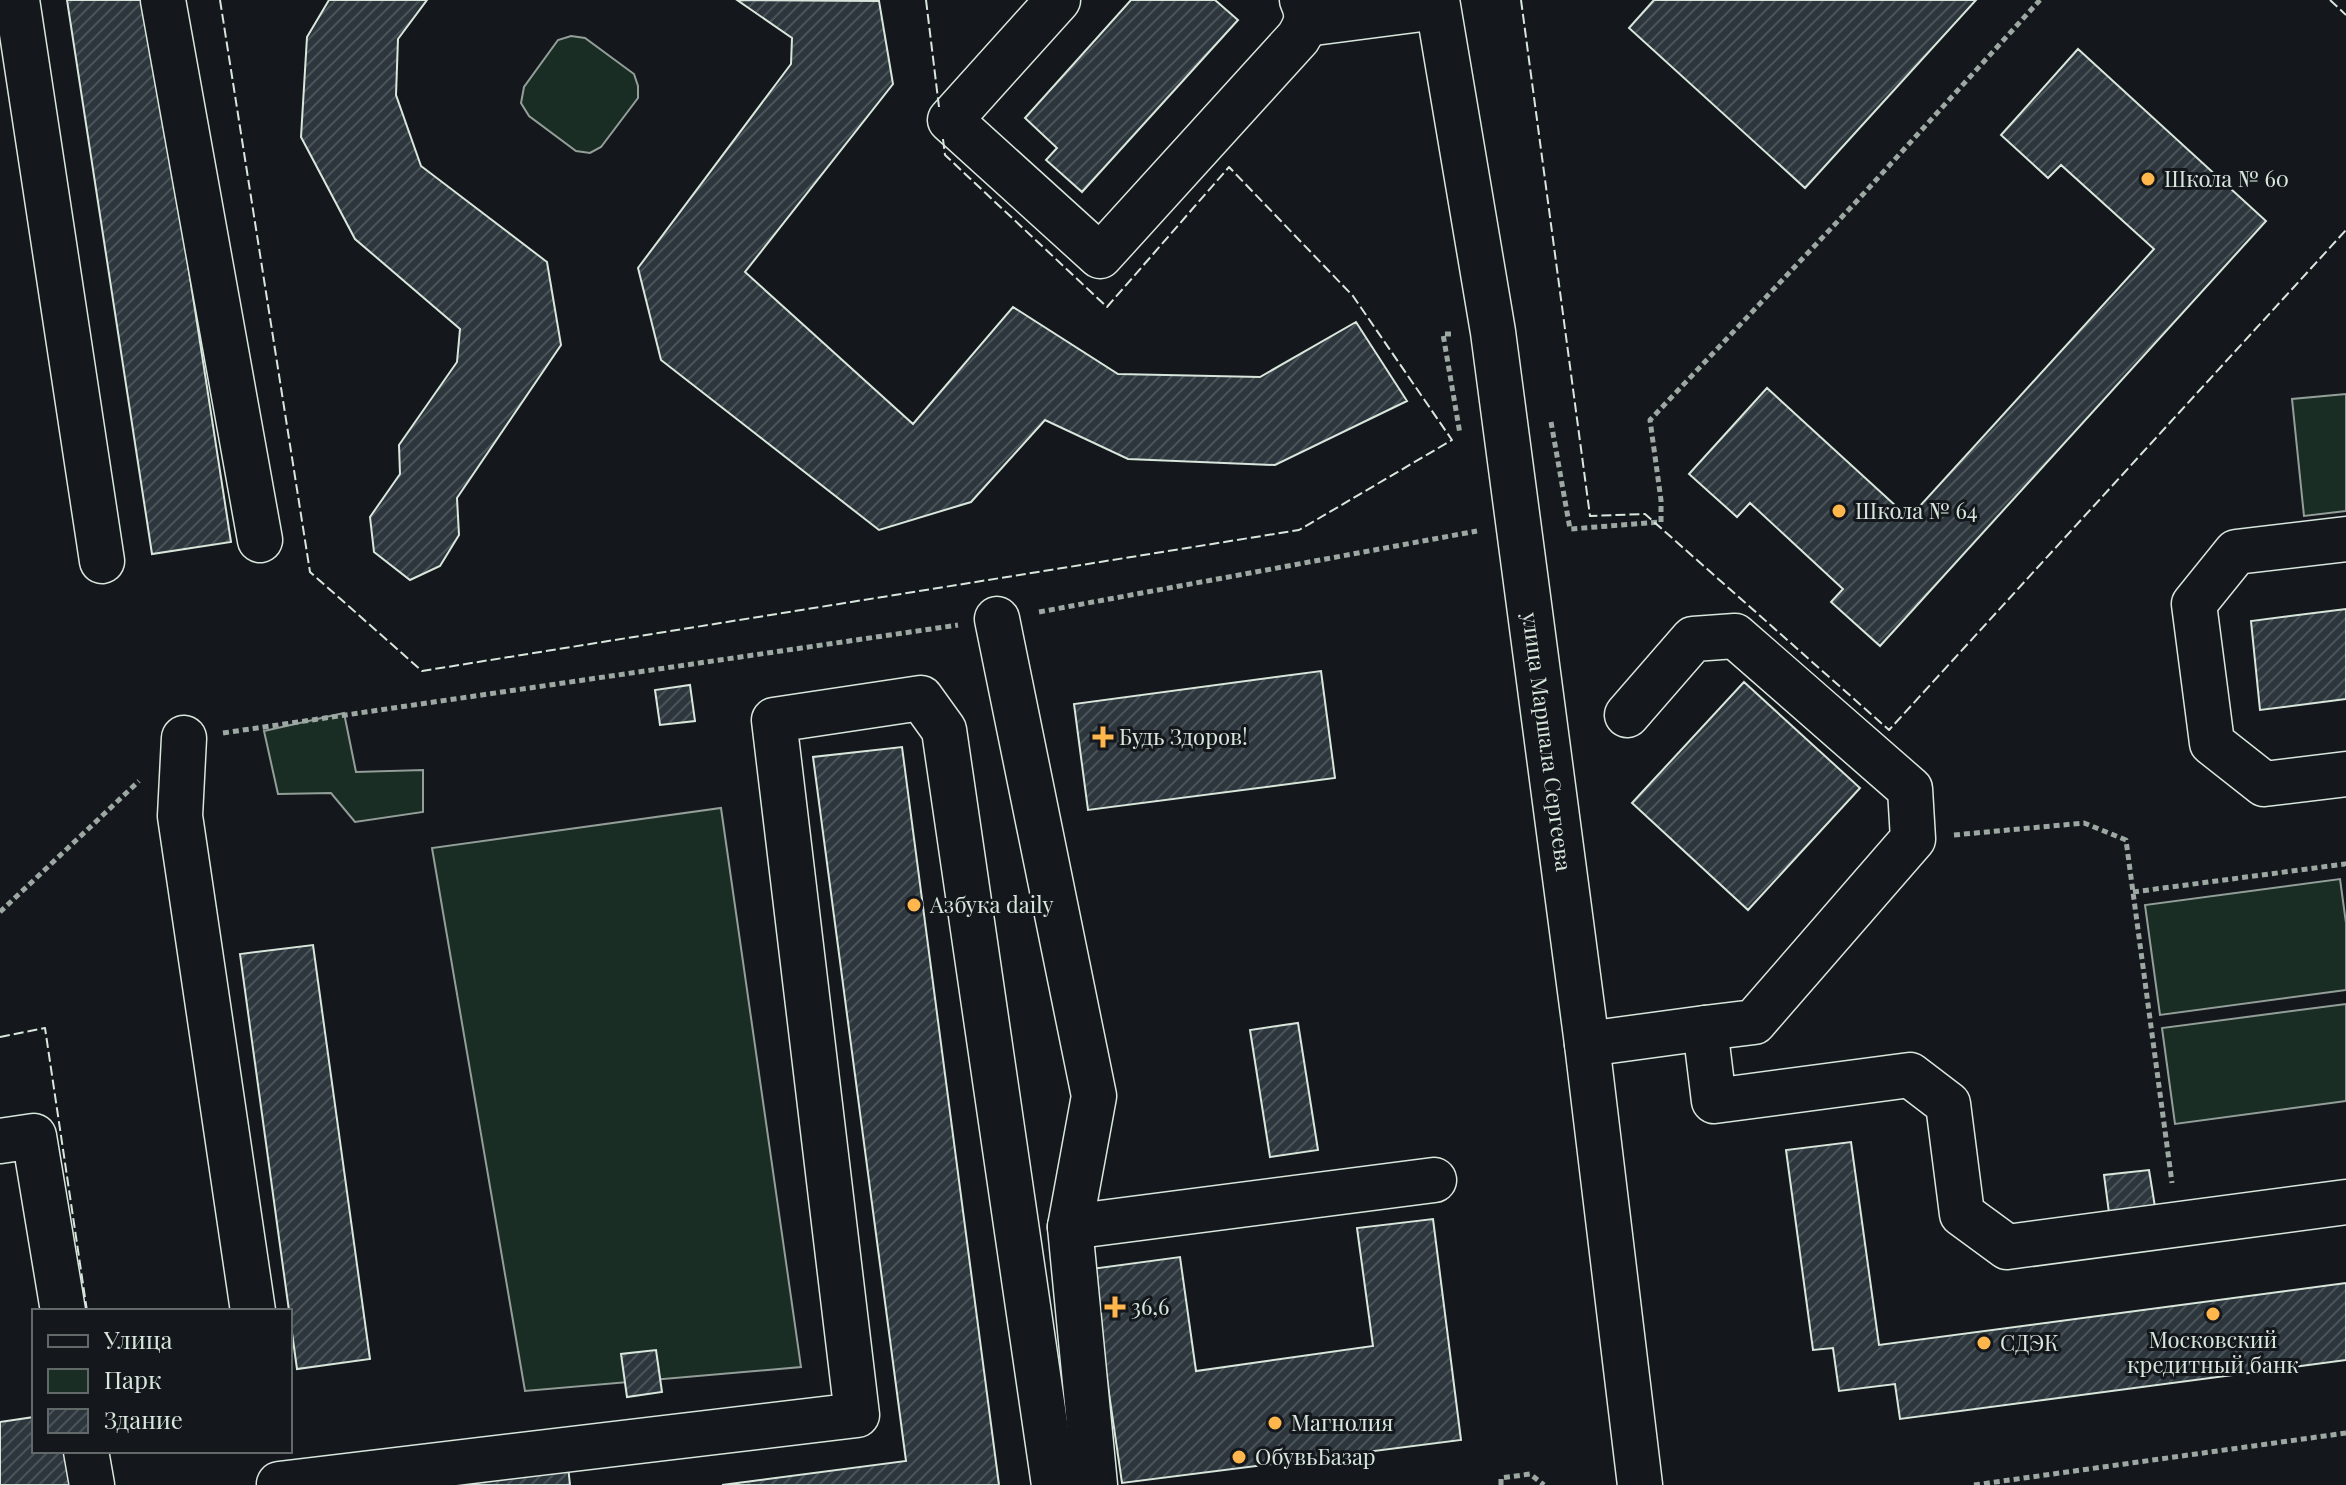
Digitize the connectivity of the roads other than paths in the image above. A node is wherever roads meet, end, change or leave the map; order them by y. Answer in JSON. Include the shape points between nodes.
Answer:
{"nodes":[{"id":1,"x":17,"y":0,"type":"edge"},
{"id":2,"x":163,"y":0,"type":"edge"},
{"id":3,"x":1058,"y":0,"type":"edge"},
{"id":4,"x":1437,"y":3,"type":"edge"},
{"id":5,"x":1304,"y":12,"type":"edge"},
{"id":6,"x":2346,"y":539,"type":"edge"},
{"id":7,"x":260,"y":540,"type":"dead end"},
{"id":8,"x":102,"y":561,"type":"dead end"},
{"id":9,"x":997,"y":619,"type":"road end"},
{"id":10,"x":1627,"y":715,"type":"dead end"},
{"id":11,"x":184,"y":738,"type":"road end"},
{"id":12,"x":2346,"y":774,"type":"edge"},
{"id":13,"x":1705,"y":1028,"type":"junction"},
{"id":14,"x":1587,"y":1044,"type":"junction"},
{"id":15,"x":0,"y":1141,"type":"edge"},
{"id":16,"x":1434,"y":1180,"type":"dead end"},
{"id":17,"x":2346,"y":1202,"type":"edge"},
{"id":18,"x":1070,"y":1227,"type":"junction"},
{"id":19,"x":63,"y":1309,"type":"edge"},
{"id":20,"x":253,"y":1309,"type":"edge"},
{"id":21,"x":86,"y":1453,"type":"edge"},
{"id":22,"x":274,"y":1453,"type":"edge"},
{"id":23,"x":279,"y":1484,"type":"edge"},
{"id":24,"x":92,"y":1485,"type":"edge"},
{"id":25,"x":1054,"y":1485,"type":"edge"},
{"id":26,"x":1095,"y":1485,"type":"edge"},
{"id":27,"x":1640,"y":1485,"type":"edge"}],
"edges":[{"from":1,"to":8,"type":"street"},
{"from":2,"to":7,"type":"street"},
{"from":3,"to":5,"type":"street","via":[[950,120],[1100,256],[1298,38]]},
{"from":4,"to":5,"type":"street"},
{"from":4,"to":14,"type":"street","name":"улица Маршала Сергеева","via":[[1493,332]]},
{"from":6,"to":12,"type":"street","via":[[2236,552],[2194,604],[2212,743],[2264,784]]},
{"from":9,"to":18,"type":"street","via":[[1094,1096]]},
{"from":10,"to":13,"type":"street","via":[[1693,639],[1735,636],[1910,789],[1913,839],[1754,1022]]},
{"from":11,"to":20,"type":"street","via":[[180,816]]},
{"from":13,"to":14,"type":"street"},
{"from":13,"to":17,"type":"street","via":[[1714,1101],[1910,1075],[1948,1104],[1962,1214],[2007,1247]]},
{"from":14,"to":27,"type":"street","name":"улица Маршала Сергеева"},
{"from":15,"to":19,"type":"street","via":[[34,1136]]},
{"from":16,"to":18,"type":"street"},
{"from":18,"to":26,"type":"street"},
{"from":21,"to":24,"type":"street"},
{"from":22,"to":23,"type":"street"},
{"from":23,"to":25,"type":"street","via":[[857,1415],[774,720],[921,698],[944,730]]}]}
